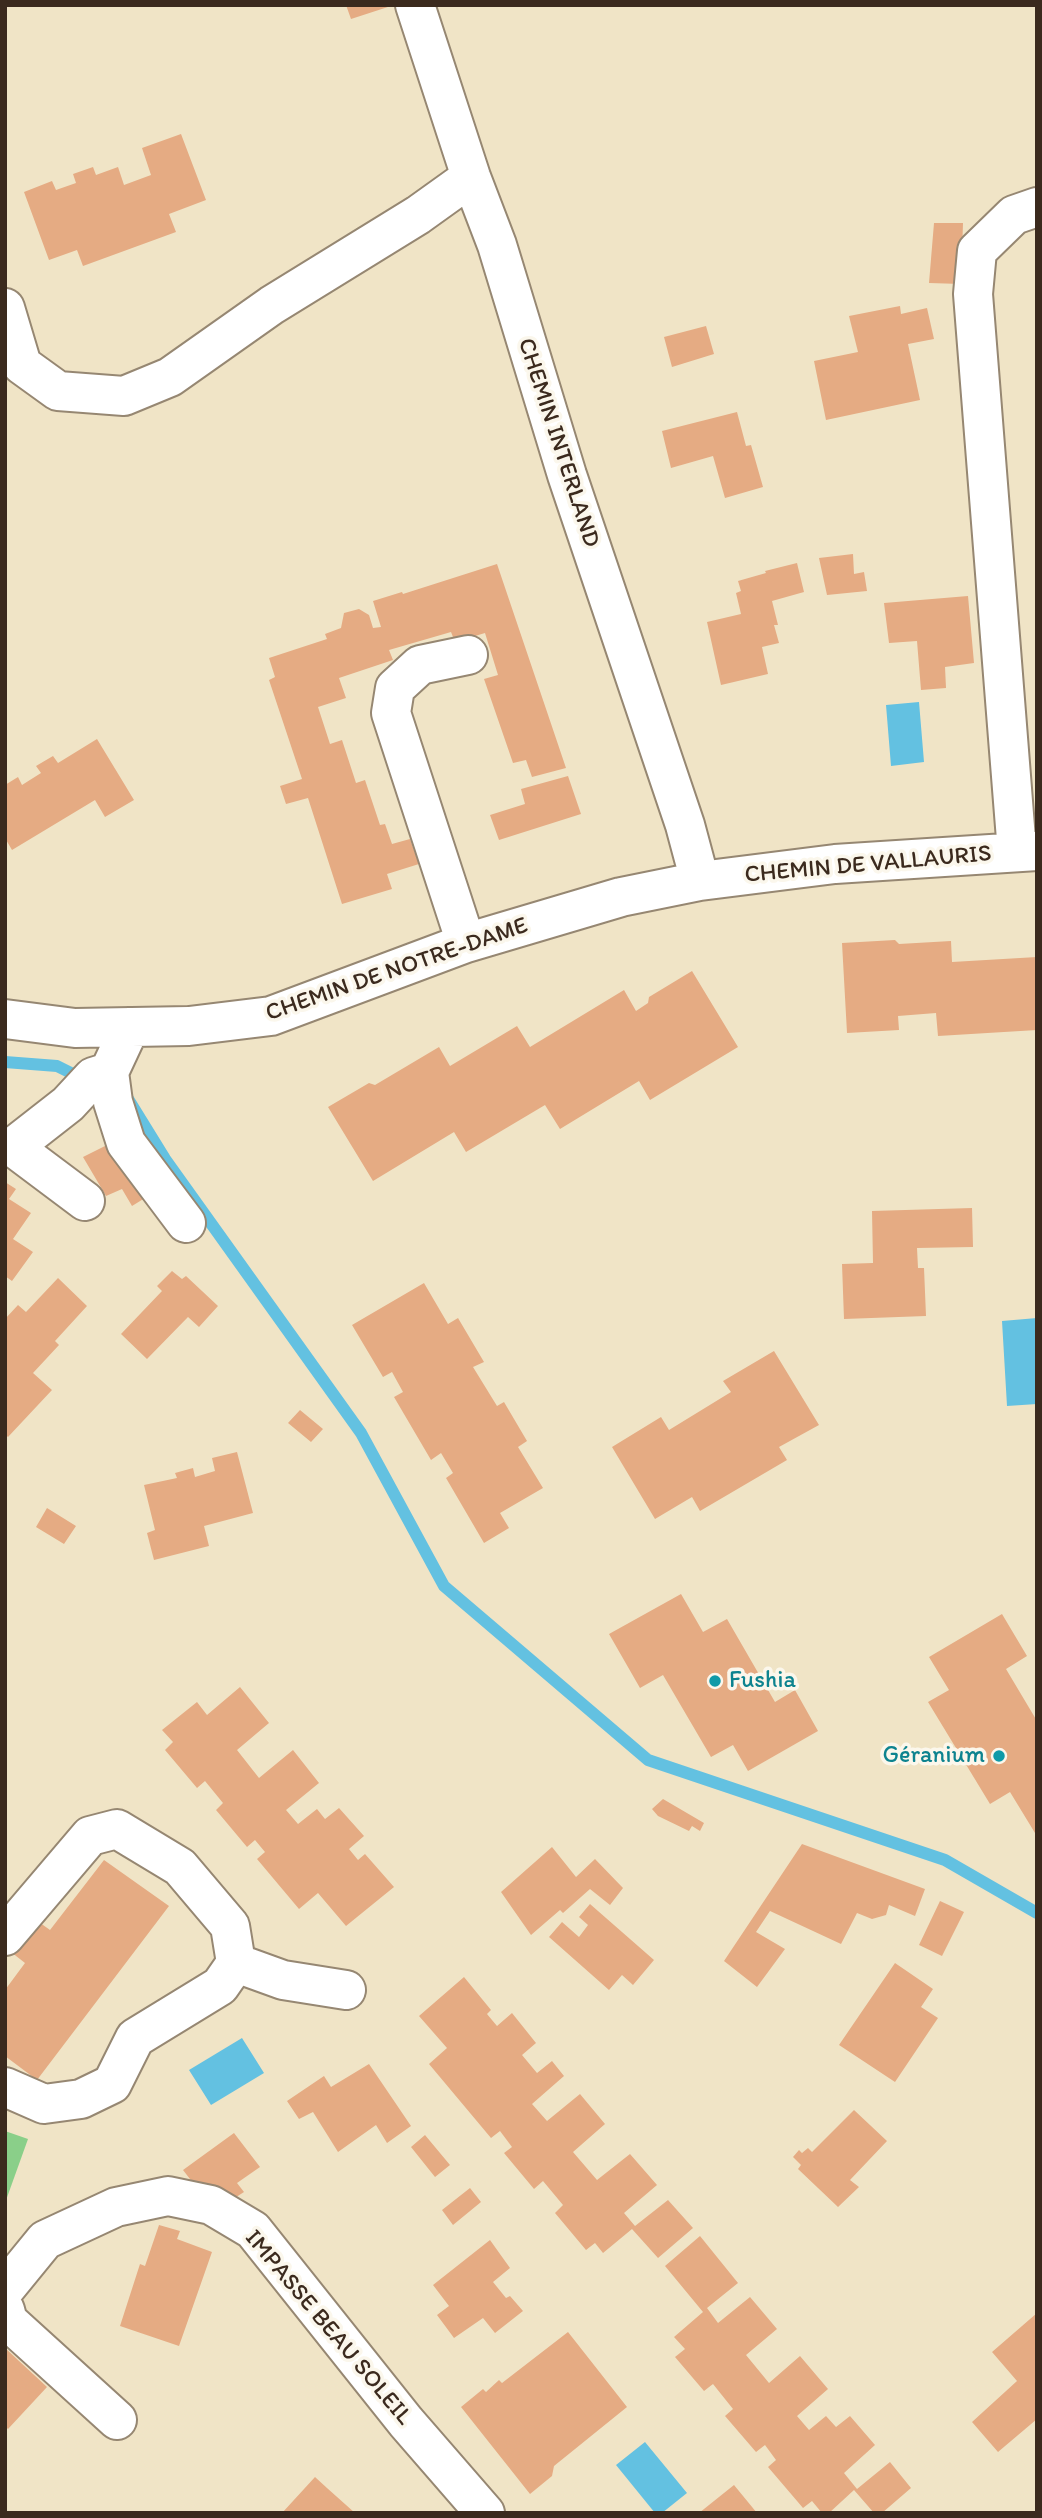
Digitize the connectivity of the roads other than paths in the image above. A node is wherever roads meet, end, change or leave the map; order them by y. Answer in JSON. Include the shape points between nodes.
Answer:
{"nodes":[{"id":1,"x":415,"y":5,"type":"edge"},
{"id":2,"x":471,"y":177,"type":"junction"},
{"id":3,"x":1037,"y":207,"type":"edge"},
{"id":4,"x":5,"y":308,"type":"edge"},
{"id":5,"x":468,"y":654,"type":"dead end"},
{"id":6,"x":1027,"y":852,"type":"edge"},
{"id":7,"x":700,"y":881,"type":"junction"},
{"id":8,"x":467,"y":943,"type":"junction"},
{"id":9,"x":5,"y":1019,"type":"edge"},
{"id":10,"x":130,"y":1027,"type":"junction"},
{"id":11,"x":96,"y":1089,"type":"junction"},
{"id":12,"x":85,"y":1201,"type":"dead end"},
{"id":13,"x":186,"y":1223,"type":"dead end"},
{"id":14,"x":5,"y":1936,"type":"edge"},
{"id":15,"x":236,"y":1962,"type":"junction"},
{"id":16,"x":346,"y":1990,"type":"dead end"},
{"id":17,"x":5,"y":2087,"type":"edge"},
{"id":18,"x":5,"y":2290,"type":"edge"},
{"id":19,"x":5,"y":2310,"type":"edge"},
{"id":20,"x":117,"y":2420,"type":"dead end"},
{"id":21,"x":485,"y":2513,"type":"edge"}],
"edges":[{"from":1,"to":2,"type":"street","name":"CHEMIN INTERLAND"},
{"from":2,"to":4,"type":"street","via":[[272,305],[170,377],[124,396],[58,391],[22,365]]},
{"from":2,"to":7,"type":"street","name":"CHEMIN INTERLAND","via":[[497,245]]},
{"from":3,"to":6,"type":"street","via":[[1014,215],[977,251],[973,293]]},
{"from":5,"to":8,"type":"street","via":[[420,665],[395,688],[391,713]]},
{"from":6,"to":7,"type":"street","name":"CHEMIN DE VALLAURIS","via":[[835,864]]},
{"from":7,"to":8,"type":"street","name":"CHEMIN DE NOTRE-DAME","via":[[621,897]]},
{"from":8,"to":10,"type":"street","name":"CHEMIN DE NOTRE-DAME","via":[[271,1016],[190,1026]]},
{"from":9,"to":10,"type":"street","name":"CHEMIN DE NOTRE-DAME","via":[[75,1028]]},
{"from":10,"to":11,"type":"street"},
{"from":11,"to":12,"type":"street","via":[[13,1147]]},
{"from":11,"to":13,"type":"street","via":[[126,1143]]},
{"from":14,"to":15,"type":"street","via":[[90,1836],[117,1829],[180,1867],[230,1926]]},
{"from":15,"to":16,"type":"street","via":[[283,1980]]},
{"from":15,"to":17,"type":"street","via":[[220,1986],[135,2038],[112,2084],[81,2099],[44,2104]]},
{"from":18,"to":21,"type":"street","name":"IMPASSE BEAU SOLEIL","via":[[45,2241],[116,2207],[168,2196],[211,2205],[253,2230]]},
{"from":19,"to":20,"type":"street","via":[[8,2321]]}]}
